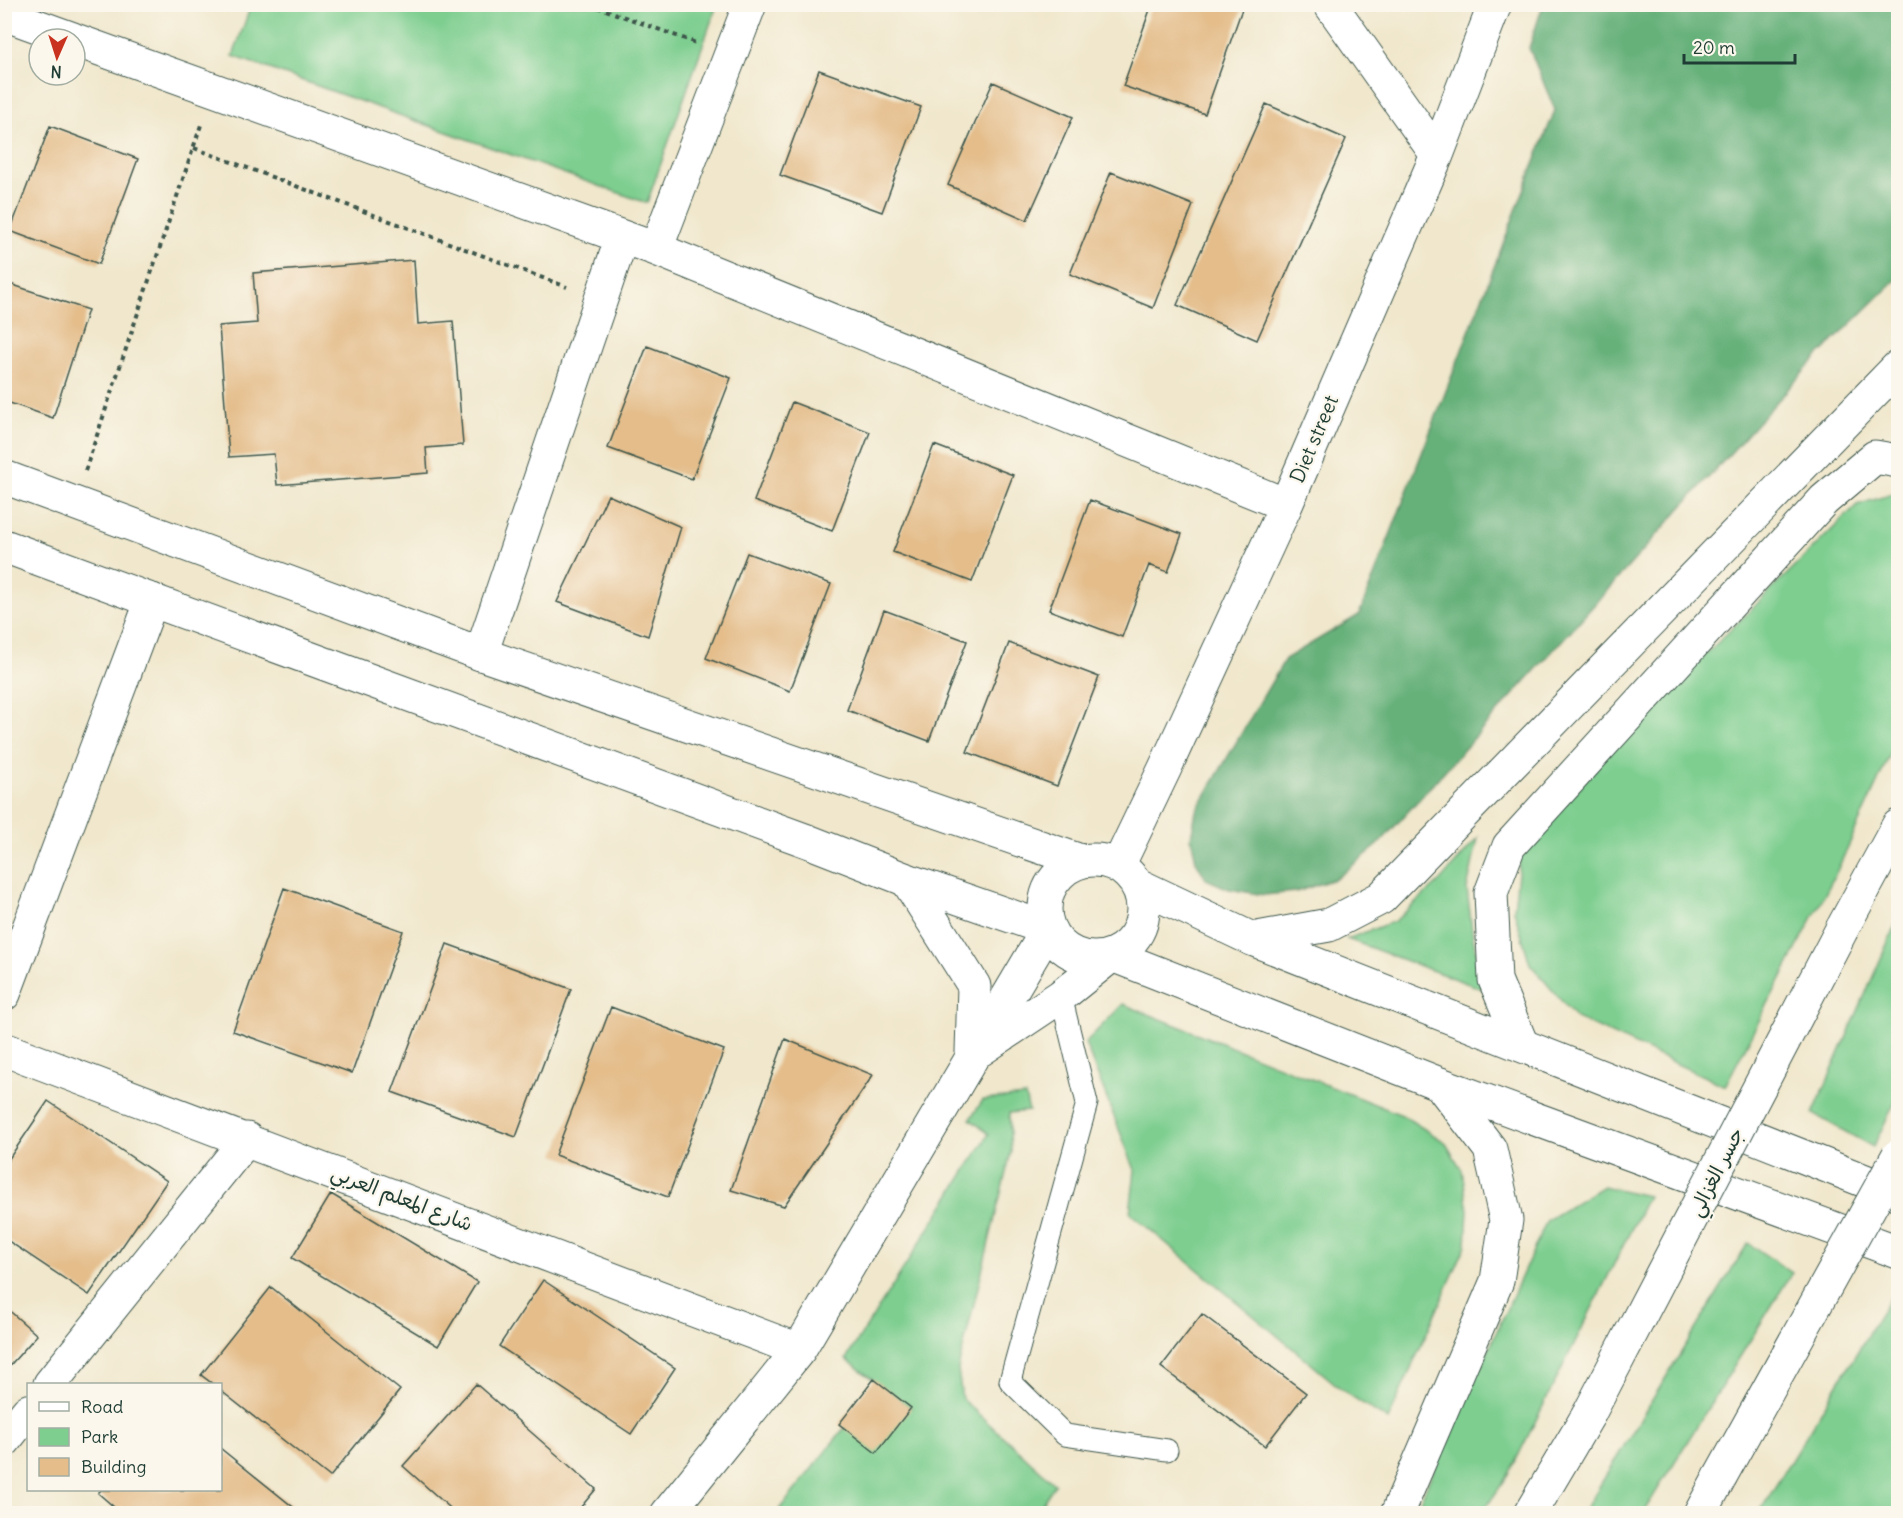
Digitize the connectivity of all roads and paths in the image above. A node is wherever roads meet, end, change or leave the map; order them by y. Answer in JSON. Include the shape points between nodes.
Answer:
{"nodes":[{"id":1,"x":589,"y":4,"type":"edge"},
{"id":2,"x":750,"y":4,"type":"edge"},
{"id":3,"x":1330,"y":4,"type":"edge"},
{"id":4,"x":1495,"y":4,"type":"edge"},
{"id":5,"x":4,"y":14,"type":"edge"},
{"id":6,"x":40,"y":27,"type":"edge"},
{"id":7,"x":87,"y":44,"type":"edge"},
{"id":8,"x":731,"y":56,"type":"junction"},
{"id":9,"x":213,"y":89,"type":"junction"},
{"id":10,"x":194,"y":148,"type":"junction"},
{"id":11,"x":1437,"y":155,"type":"junction"},
{"id":12,"x":622,"y":237,"type":"junction"},
{"id":13,"x":656,"y":249,"type":"junction"},
{"id":14,"x":600,"y":300,"type":"junction"},
{"id":15,"x":1899,"y":367,"type":"edge"},
{"id":16,"x":1899,"y":461,"type":"edge"},
{"id":17,"x":4,"y":477,"type":"edge"},
{"id":18,"x":74,"y":503,"type":"junction"},
{"id":19,"x":1286,"y":505,"type":"junction"},
{"id":20,"x":4,"y":546,"type":"edge"},
{"id":21,"x":152,"y":600,"type":"junction"},
{"id":22,"x":480,"y":654,"type":"junction"},
{"id":23,"x":1899,"y":826,"type":"edge"},
{"id":24,"x":1081,"y":861,"type":"junction"},
{"id":25,"x":1128,"y":875,"type":"junction"},
{"id":26,"x":907,"y":880,"type":"junction"},
{"id":27,"x":1048,"y":928,"type":"junction"},
{"id":28,"x":1252,"y":939,"type":"junction"},
{"id":29,"x":1112,"y":955,"type":"junction"},
{"id":30,"x":4,"y":994,"type":"edge"},
{"id":31,"x":1061,"y":996,"type":"junction"},
{"id":32,"x":1522,"y":1045,"type":"junction"},
{"id":33,"x":4,"y":1049,"type":"edge"},
{"id":34,"x":972,"y":1056,"type":"junction"},
{"id":35,"x":1440,"y":1084,"type":"junction"},
{"id":36,"x":247,"y":1139,"type":"junction"},
{"id":37,"x":1899,"y":1156,"type":"edge"},
{"id":38,"x":1899,"y":1194,"type":"edge"},
{"id":39,"x":1899,"y":1252,"type":"edge"},
{"id":40,"x":799,"y":1350,"type":"junction"},
{"id":41,"x":51,"y":1383,"type":"edge"},
{"id":42,"x":27,"y":1412,"type":"edge"},
{"id":43,"x":4,"y":1441,"type":"edge"},
{"id":44,"x":1167,"y":1450,"type":"dead end"},
{"id":45,"x":1720,"y":1477,"type":"junction"},
{"id":46,"x":668,"y":1514,"type":"edge"},
{"id":47,"x":1397,"y":1514,"type":"edge"},
{"id":48,"x":1530,"y":1514,"type":"edge"},
{"id":49,"x":1700,"y":1514,"type":"edge"},
{"id":50,"x":1719,"y":1514,"type":"edge"}],
"edges":[{"from":1,"to":8,"type":"path"},
{"from":2,"to":8,"type":"main road"},
{"from":3,"to":11,"type":"main road"},
{"from":4,"to":11,"type":"main road","name":"Diet street"},
{"from":5,"to":6,"type":"main road"},
{"from":7,"to":9,"type":"main road"},
{"from":8,"to":13,"type":"main road"},
{"from":9,"to":10,"type":"path"},
{"from":9,"to":12,"type":"main road"},
{"from":10,"to":14,"type":"path"},
{"from":10,"to":18,"type":"path"},
{"from":11,"to":19,"type":"main road","name":"Diet street"},
{"from":12,"to":13,"type":"main road"},
{"from":12,"to":14,"type":"main road"},
{"from":13,"to":19,"type":"main road"},
{"from":14,"to":22,"type":"main road"},
{"from":15,"to":28,"type":"main road","via":[[1382,898],[1329,925]]},
{"from":16,"to":32,"type":"main road","via":[[1875,457],[1824,500],[1509,846],[1491,893],[1495,980]]},
{"from":17,"to":18,"type":"main road"},
{"from":18,"to":22,"type":"main road"},
{"from":19,"to":25,"type":"main road","name":"Diet street","via":[[1166,768]]},
{"from":20,"to":21,"type":"main road"},
{"from":21,"to":26,"type":"main road"},
{"from":21,"to":30,"type":"main road"},
{"from":22,"to":24,"type":"main road"},
{"from":23,"to":48,"type":"main road","name":"جسر الغزالي","bridge":true,"via":[[1589,1414]]},
{"from":24,"to":25,"type":"main road","via":[[1097,859]]},
{"from":24,"to":27,"type":"main road","via":[[1053,879],[1044,912]]},
{"from":25,"to":28,"type":"main road"},
{"from":25,"to":29,"type":"main road","via":[[1143,900],[1143,917],[1127,946]]},
{"from":26,"to":27,"type":"main road"},
{"from":26,"to":34,"type":"main road","via":[[974,986]]},
{"from":27,"to":29,"type":"main road","via":[[1056,941],[1082,957]]},
{"from":27,"to":34,"type":"main road"},
{"from":28,"to":32,"type":"main road"},
{"from":29,"to":31,"type":"main road"},
{"from":29,"to":35,"type":"main road"},
{"from":31,"to":34,"type":"main road"},
{"from":31,"to":44,"type":"lane","via":[[1088,1103],[1010,1381],[1065,1435]]},
{"from":32,"to":38,"type":"main road"},
{"from":33,"to":36,"type":"main road","name":"شارع المعلم العربي"},
{"from":34,"to":40,"type":"main road"},
{"from":35,"to":39,"type":"main road"},
{"from":35,"to":47,"type":"main road","via":[[1490,1149],[1506,1220],[1497,1281]]},
{"from":36,"to":40,"type":"main road","name":"شارع المعلم العربي"},
{"from":36,"to":41,"type":"main road"},
{"from":37,"to":45,"type":"main road","bridge":true},
{"from":40,"to":46,"type":"main road"},
{"from":42,"to":43,"type":"main road"},
{"from":45,"to":49,"type":"main road"},
{"from":45,"to":50,"type":"main road"}]}
